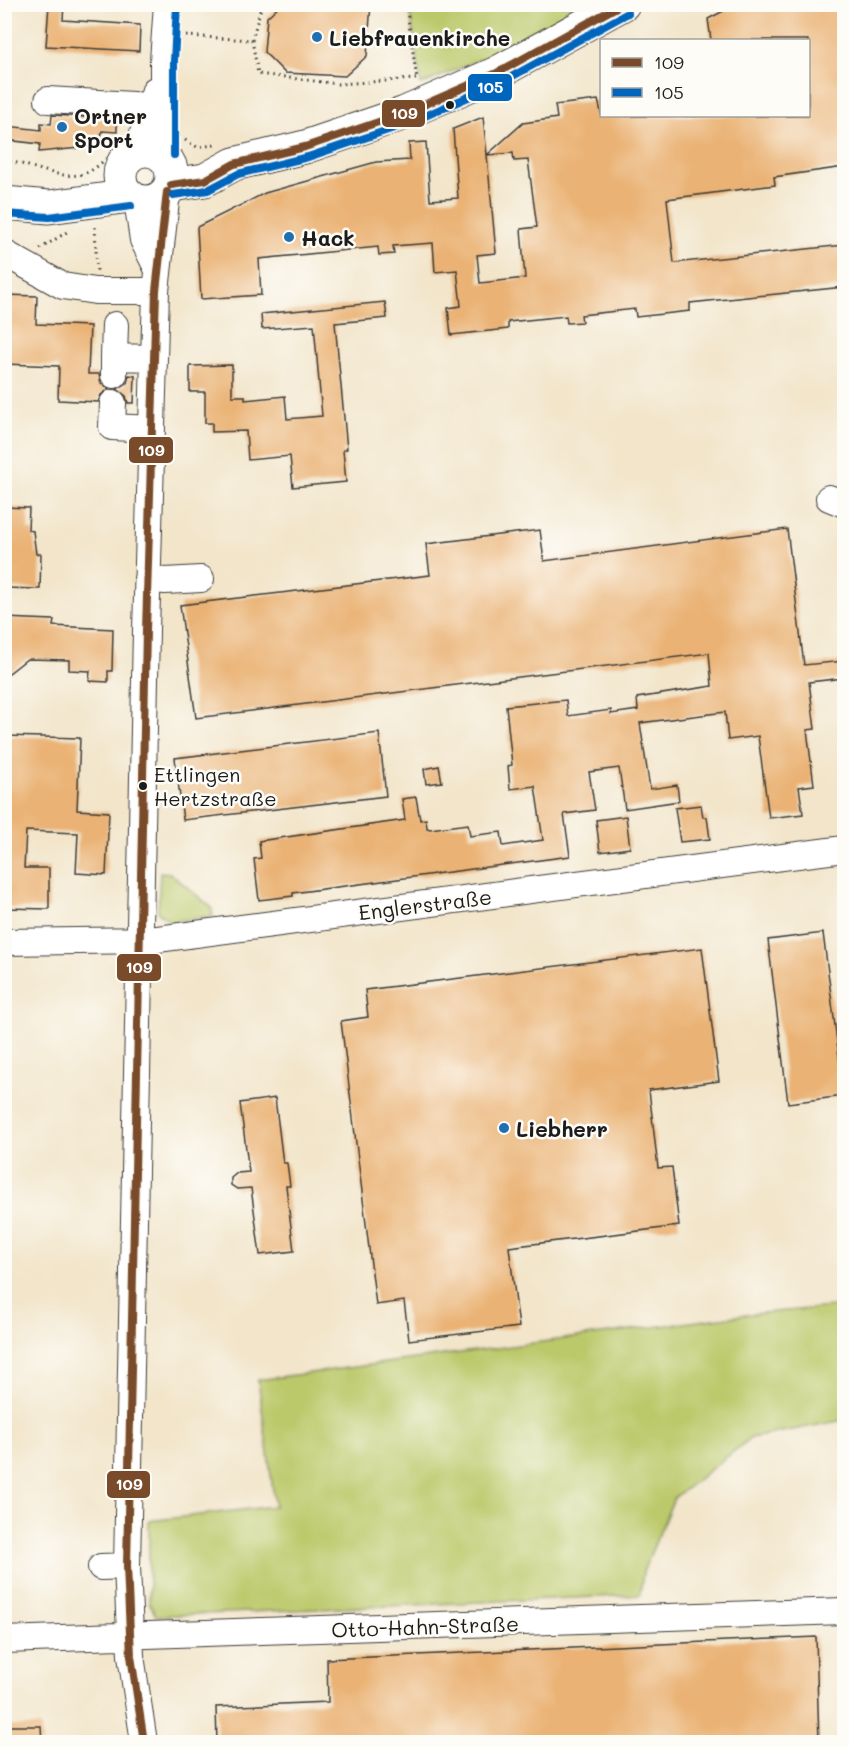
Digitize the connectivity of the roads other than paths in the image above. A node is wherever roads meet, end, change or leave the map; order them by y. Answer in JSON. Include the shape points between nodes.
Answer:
{"nodes":[{"id":1,"x":167,"y":4,"type":"edge"},
{"id":2,"x":622,"y":4,"type":"edge"},
{"id":3,"x":48,"y":100,"type":"dead end"},
{"id":4,"x":150,"y":160,"type":"junction"},
{"id":5,"x":6,"y":202,"type":"edge"},
{"id":6,"x":8,"y":255,"type":"edge"},
{"id":7,"x":157,"y":281,"type":"junction"},
{"id":8,"x":115,"y":325,"type":"dead end"},
{"id":9,"x":154,"y":358,"type":"junction"},
{"id":10,"x":113,"y":403,"type":"dead end"},
{"id":11,"x":152,"y":429,"type":"junction"},
{"id":12,"x":147,"y":579,"type":"junction"},
{"id":13,"x":201,"y":579,"type":"dead end"},
{"id":14,"x":844,"y":849,"type":"edge"},
{"id":15,"x":137,"y":940,"type":"junction"},
{"id":16,"x":4,"y":942,"type":"edge"},
{"id":17,"x":127,"y":1566,"type":"junction"},
{"id":18,"x":101,"y":1567,"type":"dead end"},
{"id":19,"x":844,"y":1611,"type":"edge"},
{"id":20,"x":130,"y":1635,"type":"junction"},
{"id":21,"x":4,"y":1640,"type":"edge"},
{"id":22,"x":144,"y":1743,"type":"edge"}],
"edges":[{"from":1,"to":4,"type":"street"},
{"from":2,"to":4,"type":"main road","via":[[495,74],[405,113],[305,147],[227,155],[205,180]]},
{"from":3,"to":4,"type":"street"},
{"from":4,"to":5,"type":"main road","via":[[49,207]]},
{"from":4,"to":7,"type":"street","via":[[143,240]]},
{"from":6,"to":7,"type":"street","via":[[63,286],[95,291]]},
{"from":7,"to":9,"type":"street"},
{"from":8,"to":9,"type":"street","via":[[114,366]]},
{"from":9,"to":11,"type":"street"},
{"from":10,"to":11,"type":"street","via":[[112,427]]},
{"from":11,"to":12,"type":"street"},
{"from":12,"to":13,"type":"street"},
{"from":12,"to":15,"type":"street"},
{"from":14,"to":15,"type":"street","name":"Englerstraße"},
{"from":15,"to":16,"type":"street","name":"Englerstraße"},
{"from":15,"to":17,"type":"street"},
{"from":17,"to":18,"type":"street"},
{"from":17,"to":20,"type":"street"},
{"from":19,"to":20,"type":"street","name":"Otto-Hahn-Straße"},
{"from":20,"to":21,"type":"street","name":"Otto-Hahn-Straße"},
{"from":20,"to":22,"type":"street"}]}
